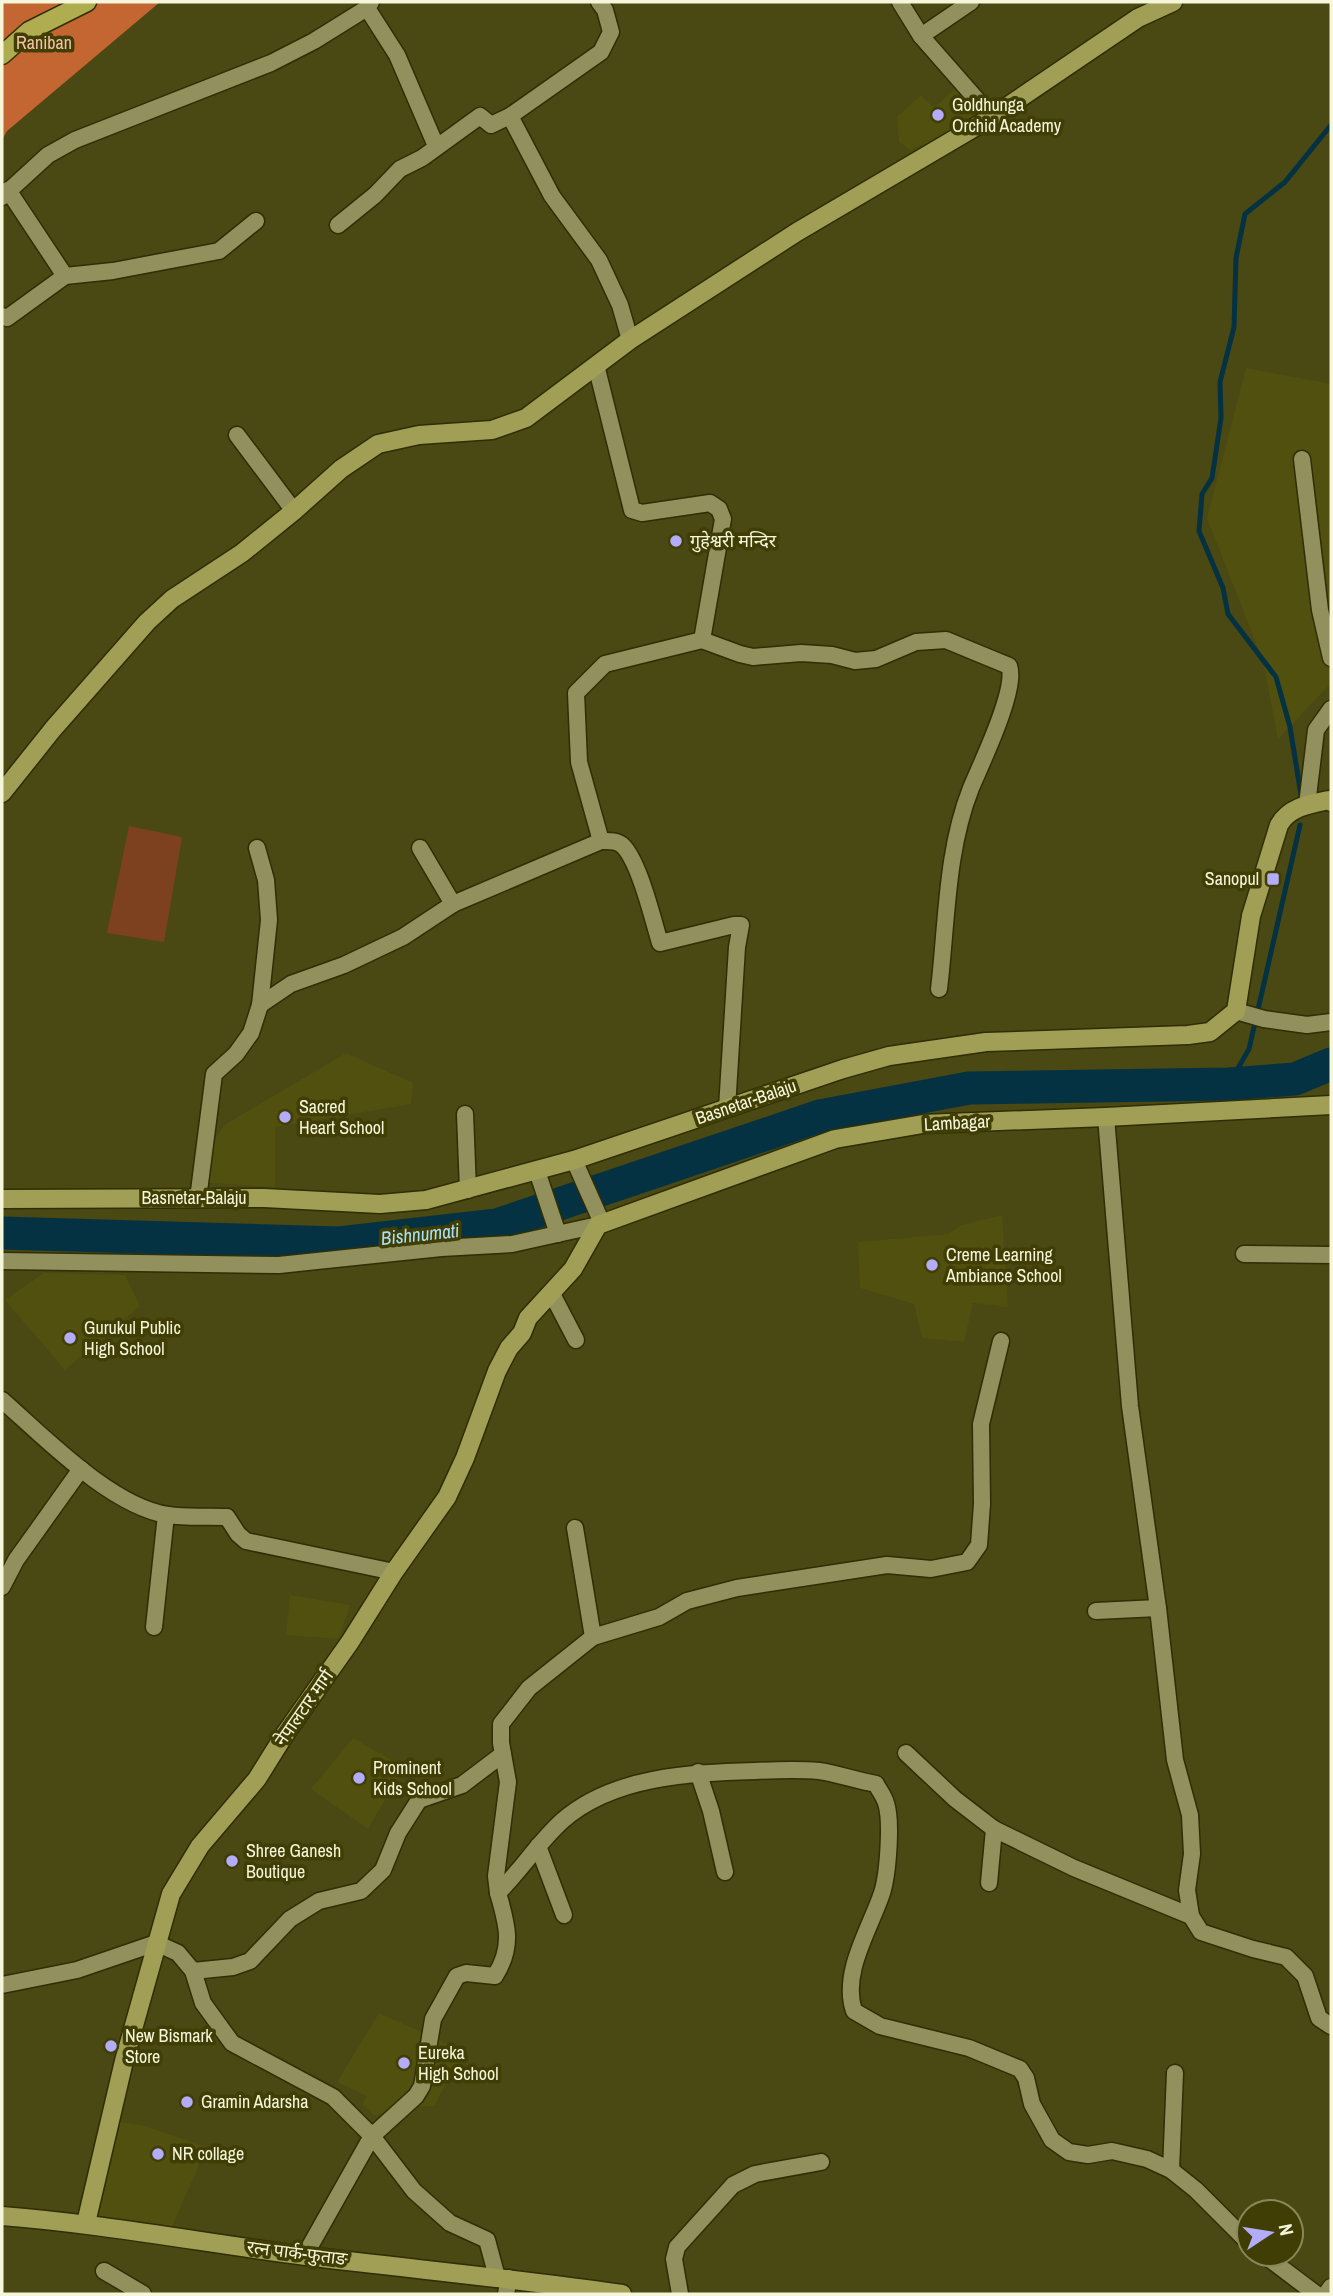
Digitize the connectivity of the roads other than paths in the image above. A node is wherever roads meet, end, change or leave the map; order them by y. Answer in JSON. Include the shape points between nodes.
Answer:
{"nodes":[{"id":1,"x":87,"y":2,"type":"edge"},
{"id":2,"x":599,"y":2,"type":"edge"},
{"id":3,"x":900,"y":2,"type":"edge"},
{"id":4,"x":971,"y":2,"type":"edge"},
{"id":5,"x":1173,"y":2,"type":"edge"},
{"id":6,"x":369,"y":5,"type":"edge"},
{"id":7,"x":921,"y":36,"type":"junction"},
{"id":8,"x":2,"y":55,"type":"edge"},
{"id":9,"x":510,"y":116,"type":"junction"},
{"id":10,"x":992,"y":117,"type":"junction"},
{"id":11,"x":436,"y":146,"type":"junction"},
{"id":12,"x":5,"y":194,"type":"edge"},
{"id":13,"x":256,"y":221,"type":"dead end"},
{"id":14,"x":338,"y":225,"type":"dead end"},
{"id":15,"x":65,"y":276,"type":"junction"},
{"id":16,"x":2,"y":316,"type":"edge"},
{"id":17,"x":630,"y":340,"type":"junction"},
{"id":18,"x":596,"y":365,"type":"junction"},
{"id":19,"x":237,"y":435,"type":"dead end"},
{"id":20,"x":1302,"y":459,"type":"dead end"},
{"id":21,"x":295,"y":511,"type":"junction"},
{"id":22,"x":702,"y":640,"type":"junction"},
{"id":23,"x":1331,"y":658,"type":"edge"},
{"id":24,"x":1331,"y":709,"type":"edge"},
{"id":25,"x":2,"y":793,"type":"edge"},
{"id":26,"x":1331,"y":802,"type":"edge"},
{"id":27,"x":1307,"y":805,"type":"junction"},
{"id":28,"x":601,"y":841,"type":"junction"},
{"id":29,"x":257,"y":848,"type":"dead end"},
{"id":30,"x":420,"y":848,"type":"dead end"},
{"id":31,"x":453,"y":904,"type":"junction"},
{"id":32,"x":939,"y":989,"type":"dead end"},
{"id":33,"x":260,"y":1005,"type":"junction"},
{"id":34,"x":1240,"y":1011,"type":"junction"},
{"id":35,"x":1331,"y":1022,"type":"edge"},
{"id":36,"x":1331,"y":1105,"type":"edge"},
{"id":37,"x":727,"y":1108,"type":"junction"},
{"id":38,"x":465,"y":1114,"type":"dead end"},
{"id":39,"x":1106,"y":1118,"type":"junction"},
{"id":40,"x":577,"y":1167,"type":"junction"},
{"id":41,"x":539,"y":1178,"type":"junction"},
{"id":42,"x":468,"y":1190,"type":"junction"},
{"id":43,"x":2,"y":1199,"type":"edge"},
{"id":44,"x":198,"y":1199,"type":"junction"},
{"id":45,"x":599,"y":1218,"type":"junction"},
{"id":46,"x":556,"y":1226,"type":"junction"},
{"id":47,"x":1244,"y":1254,"type":"dead end"},
{"id":48,"x":1331,"y":1255,"type":"edge"},
{"id":49,"x":2,"y":1261,"type":"edge"},
{"id":50,"x":552,"y":1294,"type":"junction"},
{"id":51,"x":576,"y":1340,"type":"dead end"},
{"id":52,"x":1001,"y":1341,"type":"dead end"},
{"id":53,"x":2,"y":1400,"type":"edge"},
{"id":54,"x":81,"y":1469,"type":"junction"},
{"id":55,"x":166,"y":1515,"type":"junction"},
{"id":56,"x":575,"y":1528,"type":"dead end"},
{"id":57,"x":394,"y":1572,"type":"junction"},
{"id":58,"x":2,"y":1587,"type":"edge"},
{"id":59,"x":1157,"y":1608,"type":"junction"},
{"id":60,"x":1096,"y":1611,"type":"dead end"},
{"id":61,"x":154,"y":1627,"type":"dead end"},
{"id":62,"x":593,"y":1637,"type":"junction"},
{"id":63,"x":906,"y":1753,"type":"dead end"},
{"id":64,"x":503,"y":1754,"type":"junction"},
{"id":65,"x":698,"y":1772,"type":"junction"},
{"id":66,"x":994,"y":1829,"type":"junction"},
{"id":67,"x":538,"y":1846,"type":"junction"},
{"id":68,"x":724,"y":1871,"type":"dead end"},
{"id":69,"x":989,"y":1883,"type":"dead end"},
{"id":70,"x":498,"y":1893,"type":"junction"},
{"id":71,"x":565,"y":1915,"type":"dead end"},
{"id":72,"x":1191,"y":1916,"type":"junction"},
{"id":73,"x":156,"y":1943,"type":"junction"},
{"id":74,"x":193,"y":1970,"type":"junction"},
{"id":75,"x":2,"y":1985,"type":"edge"},
{"id":76,"x":1331,"y":2026,"type":"edge"},
{"id":77,"x":1175,"y":2073,"type":"dead end"},
{"id":78,"x":372,"y":2136,"type":"junction"},
{"id":79,"x":821,"y":2162,"type":"dead end"},
{"id":80,"x":1171,"y":2171,"type":"junction"},
{"id":81,"x":2,"y":2217,"type":"edge"},
{"id":82,"x":86,"y":2223,"type":"junction"},
{"id":83,"x":1235,"y":2229,"type":"edge"},
{"id":84,"x":305,"y":2255,"type":"junction"},
{"id":85,"x":1282,"y":2268,"type":"edge"},
{"id":86,"x":104,"y":2271,"type":"dead end"},
{"id":87,"x":504,"y":2283,"type":"edge"},
{"id":88,"x":1331,"y":2287,"type":"edge"},
{"id":89,"x":143,"y":2294,"type":"edge"},
{"id":90,"x":622,"y":2294,"type":"edge"},
{"id":91,"x":680,"y":2294,"type":"edge"},
{"id":92,"x":1317,"y":2294,"type":"edge"},
{"id":93,"x":1326,"y":2294,"type":"edge"}],
"edges":[{"from":1,"to":8,"type":"main road","via":[[29,31]]},
{"from":2,"to":9,"type":"street","via":[[611,32],[601,52]]},
{"from":3,"to":7,"type":"street"},
{"from":4,"to":7,"type":"street"},
{"from":5,"to":10,"type":"street","via":[[1138,18]]},
{"from":6,"to":11,"type":"street","via":[[397,55]]},
{"from":6,"to":12,"type":"street","via":[[271,64],[75,139],[48,155]]},
{"from":7,"to":10,"type":"street"},
{"from":9,"to":11,"type":"street","via":[[491,125],[480,116]]},
{"from":9,"to":17,"type":"street","via":[[552,196],[599,261]]},
{"from":10,"to":17,"type":"street","via":[[797,232]]},
{"from":11,"to":14,"type":"street","via":[[400,169]]},
{"from":12,"to":15,"type":"street"},
{"from":13,"to":15,"type":"street","via":[[219,251]]},
{"from":15,"to":16,"type":"street","via":[[7,318]]},
{"from":17,"to":18,"type":"street"},
{"from":18,"to":21,"type":"street","via":[[526,418],[492,430],[419,435],[378,444],[341,469]]},
{"from":18,"to":22,"type":"street","via":[[632,509],[642,513],[706,503],[723,515]]},
{"from":19,"to":21,"type":"street"},
{"from":20,"to":23,"type":"street","via":[[1320,610]]},
{"from":21,"to":25,"type":"street","via":[[147,622]]},
{"from":22,"to":28,"type":"street","via":[[605,664],[576,693],[579,762]]},
{"from":22,"to":32,"type":"street","via":[[753,657],[801,653],[855,661],[876,659],[916,642],[946,640],[1009,666],[1002,713],[955,843]]},
{"from":24,"to":27,"type":"street","via":[[1316,730]]},
{"from":26,"to":27,"type":"street"},
{"from":27,"to":34,"type":"street","via":[[1282,820],[1251,916]]},
{"from":28,"to":31,"type":"street"},
{"from":28,"to":37,"type":"street","via":[[624,846],[660,943],[741,925]]},
{"from":29,"to":33,"type":"street","via":[[266,880],[269,920]]},
{"from":30,"to":31,"type":"street"},
{"from":31,"to":33,"type":"street","via":[[403,937],[291,984]]},
{"from":33,"to":44,"type":"street","via":[[251,1033],[236,1055],[214,1074]]},
{"from":34,"to":35,"type":"street","via":[[1307,1025]]},
{"from":34,"to":37,"type":"street","name":"Basnetar-Balaju","via":[[1210,1032],[1188,1035],[986,1042],[889,1056]]},
{"from":36,"to":39,"type":"street","name":"Lambagar"},
{"from":37,"to":40,"type":"street","name":"Basnetar-Balaju"},
{"from":38,"to":42,"type":"street"},
{"from":39,"to":45,"type":"street","name":"Lambagar","via":[[923,1124],[835,1139]]},
{"from":39,"to":59,"type":"street","via":[[1130,1406]]},
{"from":40,"to":41,"type":"street","name":"Basnetar-Balaju"},
{"from":40,"to":45,"type":"street"},
{"from":41,"to":42,"type":"street","name":"Basnetar-Balaju"},
{"from":41,"to":46,"type":"street"},
{"from":42,"to":44,"type":"street","name":"Basnetar-Balaju","via":[[380,1204]]},
{"from":43,"to":44,"type":"street","name":"Basnetar-Balaju"},
{"from":45,"to":46,"type":"street"},
{"from":45,"to":50,"type":"street","name":"नेपालटार मार्ग","via":[[573,1269]]},
{"from":46,"to":49,"type":"street","via":[[512,1244],[279,1265]]},
{"from":47,"to":48,"type":"street"},
{"from":50,"to":51,"type":"street"},
{"from":50,"to":57,"type":"street","name":"नेपालटार मार्ग","via":[[528,1318],[509,1348],[447,1497]]},
{"from":52,"to":62,"type":"street","via":[[981,1424],[979,1545],[967,1562],[932,1569],[887,1564],[737,1588],[687,1601],[659,1617]]},
{"from":53,"to":54,"type":"street"},
{"from":54,"to":55,"type":"street","via":[[118,1497]]},
{"from":54,"to":58,"type":"street"},
{"from":55,"to":57,"type":"street","via":[[227,1517],[246,1541]]},
{"from":55,"to":61,"type":"street"},
{"from":56,"to":62,"type":"street"},
{"from":57,"to":73,"type":"street","name":"नेपालटार मार्ग","via":[[257,1779],[200,1846],[171,1894]]},
{"from":59,"to":60,"type":"street"},
{"from":59,"to":72,"type":"street","via":[[1175,1760],[1190,1815],[1192,1854],[1187,1890]]},
{"from":62,"to":64,"type":"street","via":[[529,1688],[501,1724]]},
{"from":63,"to":66,"type":"street"},
{"from":64,"to":70,"type":"street","via":[[508,1782],[496,1876]]},
{"from":64,"to":74,"type":"street","via":[[462,1785],[419,1800],[398,1833],[383,1870],[361,1891],[319,1902],[290,1919],[250,1961],[233,1968]]},
{"from":65,"to":67,"type":"street","via":[[615,1791],[589,1803],[563,1820]]},
{"from":65,"to":68,"type":"street"},
{"from":65,"to":80,"type":"street","via":[[820,1771],[876,1784],[887,1803],[887,1869],[856,1960],[850,1999],[854,2011],[880,2026],[969,2048],[1020,2069],[1041,2122],[1052,2140],[1069,2152],[1112,2151],[1147,2159]]},
{"from":66,"to":69,"type":"street"},
{"from":66,"to":72,"type":"street"},
{"from":67,"to":70,"type":"street"},
{"from":67,"to":71,"type":"street"},
{"from":70,"to":78,"type":"street","via":[[509,1927],[503,1963],[495,1976],[457,1976],[433,2019],[422,2087]]},
{"from":72,"to":76,"type":"street","via":[[1201,1932],[1286,1957],[1305,1976],[1319,2018]]},
{"from":73,"to":74,"type":"street","via":[[178,1953]]},
{"from":73,"to":75,"type":"street","via":[[77,1970]]},
{"from":73,"to":82,"type":"street","name":"नेपालटार मार्ग"},
{"from":74,"to":78,"type":"street","via":[[203,2003],[232,2043],[333,2097]]},
{"from":77,"to":80,"type":"street"},
{"from":78,"to":84,"type":"street"},
{"from":78,"to":87,"type":"street","via":[[414,2191],[450,2223],[487,2240]]},
{"from":79,"to":91,"type":"street","via":[[755,2174],[733,2185],[677,2247],[674,2259]]},
{"from":80,"to":83,"type":"street"},
{"from":81,"to":82,"type":"street","name":"रत्न पार्क-फुताङ"},
{"from":82,"to":84,"type":"street","name":"रत्न पार्क-फुताङ"},
{"from":84,"to":87,"type":"street","name":"रत्न पार्क-फुताङ"},
{"from":85,"to":92,"type":"street"},
{"from":86,"to":89,"type":"street"},
{"from":87,"to":90,"type":"street","name":"रत्न पार्क-फुताङ"},
{"from":88,"to":93,"type":"street"}]}
